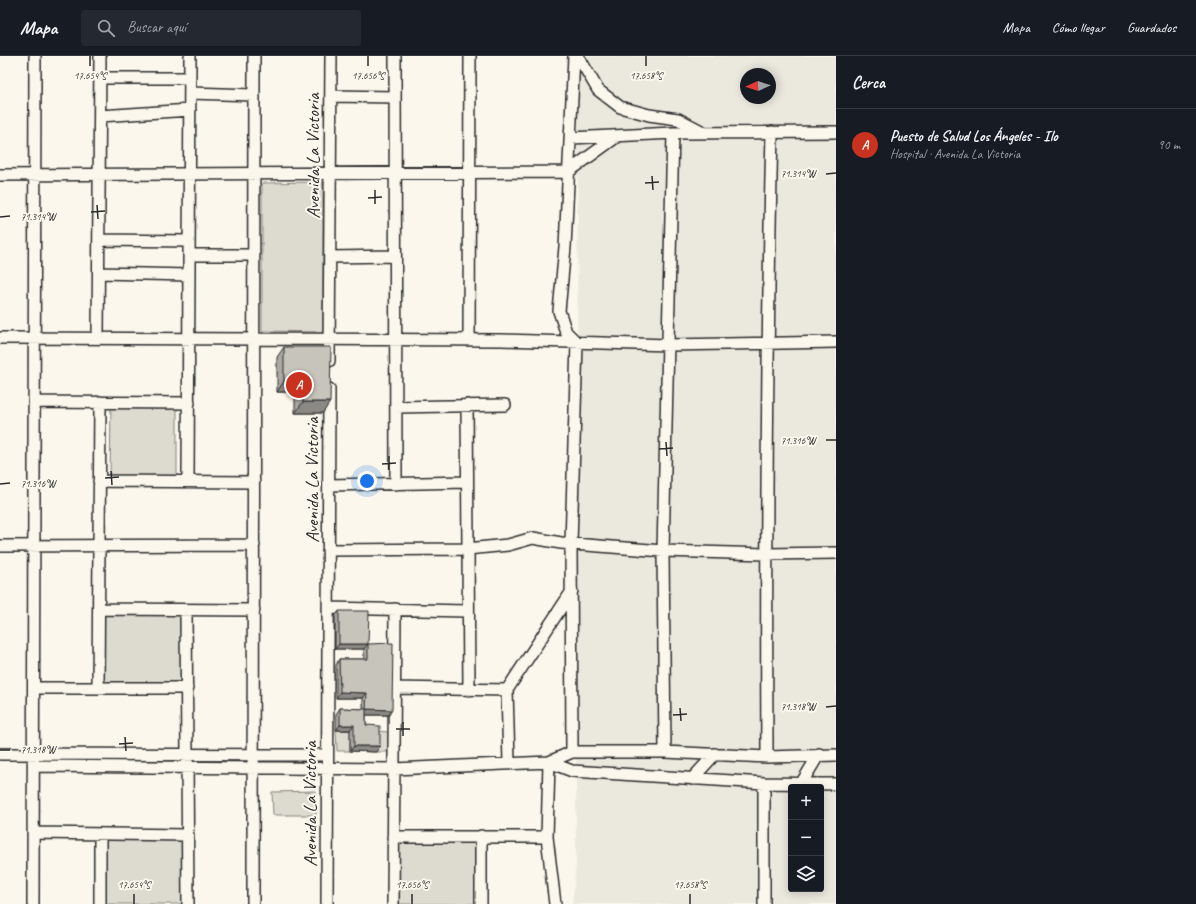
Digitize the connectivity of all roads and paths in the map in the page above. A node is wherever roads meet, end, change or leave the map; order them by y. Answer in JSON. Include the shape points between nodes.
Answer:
{"nodes":[{"id":1,"x":35,"y":56,"type":"edge"},
{"id":2,"x":100,"y":56,"type":"edge"},
{"id":3,"x":190,"y":56,"type":"edge"},
{"id":4,"x":254,"y":56,"type":"edge"},
{"id":5,"x":331,"y":56,"type":"edge"},
{"id":6,"x":395,"y":56,"type":"edge"},
{"id":7,"x":470,"y":56,"type":"edge"},
{"id":8,"x":574,"y":56,"type":"edge"},
{"id":9,"x":578,"y":56,"type":"edge"},
{"id":10,"x":100,"y":78,"type":"junction"},
{"id":11,"x":190,"y":78,"type":"junction"},
{"id":12,"x":190,"y":93,"type":"junction"},
{"id":13,"x":254,"y":95,"type":"junction"},
{"id":14,"x":331,"y":96,"type":"junction"},
{"id":15,"x":395,"y":97,"type":"junction"},
{"id":16,"x":190,"y":110,"type":"junction"},
{"id":17,"x":100,"y":116,"type":"junction"},
{"id":18,"x":772,"y":132,"type":"junction"},
{"id":19,"x":836,"y":132,"type":"edge"},
{"id":20,"x":674,"y":133,"type":"junction"},
{"id":21,"x":703,"y":133,"type":"junction"},
{"id":22,"x":616,"y":137,"type":"junction"},
{"id":23,"x":571,"y":138,"type":"junction"},
{"id":24,"x":568,"y":172,"type":"junction"},
{"id":25,"x":330,"y":173,"type":"junction"},
{"id":26,"x":395,"y":173,"type":"junction"},
{"id":27,"x":469,"y":173,"type":"junction"},
{"id":28,"x":35,"y":174,"type":"junction"},
{"id":29,"x":99,"y":174,"type":"junction"},
{"id":30,"x":189,"y":174,"type":"junction"},
{"id":31,"x":254,"y":174,"type":"junction"},
{"id":32,"x":0,"y":175,"type":"edge"},
{"id":33,"x":99,"y":240,"type":"junction"},
{"id":34,"x":189,"y":240,"type":"junction"},
{"id":35,"x":189,"y":255,"type":"junction"},
{"id":36,"x":254,"y":255,"type":"junction"},
{"id":37,"x":396,"y":256,"type":"junction"},
{"id":38,"x":330,"y":257,"type":"junction"},
{"id":39,"x":99,"y":273,"type":"junction"},
{"id":40,"x":189,"y":275,"type":"junction"},
{"id":41,"x":0,"y":338,"type":"edge"},
{"id":42,"x":34,"y":338,"type":"junction"},
{"id":43,"x":98,"y":338,"type":"junction"},
{"id":44,"x":189,"y":338,"type":"junction"},
{"id":45,"x":254,"y":339,"type":"junction"},
{"id":46,"x":330,"y":339,"type":"junction"},
{"id":47,"x":396,"y":339,"type":"junction"},
{"id":48,"x":469,"y":340,"type":"junction"},
{"id":49,"x":836,"y":342,"type":"edge"},
{"id":50,"x":577,"y":343,"type":"junction"},
{"id":51,"x":767,"y":343,"type":"junction"},
{"id":52,"x":669,"y":346,"type":"junction"},
{"id":53,"x":34,"y":402,"type":"junction"},
{"id":54,"x":100,"y":402,"type":"junction"},
{"id":55,"x":189,"y":403,"type":"junction"},
{"id":56,"x":467,"y":405,"type":"junction"},
{"id":57,"x":505,"y":405,"type":"dead end"},
{"id":58,"x":396,"y":407,"type":"junction"},
{"id":59,"x":99,"y":481,"type":"junction"},
{"id":60,"x":188,"y":481,"type":"junction"},
{"id":61,"x":254,"y":482,"type":"junction"},
{"id":62,"x":467,"y":482,"type":"junction"},
{"id":63,"x":396,"y":484,"type":"junction"},
{"id":64,"x":329,"y":485,"type":"junction"},
{"id":65,"x":571,"y":544,"type":"junction"},
{"id":66,"x":99,"y":545,"type":"junction"},
{"id":67,"x":254,"y":545,"type":"junction"},
{"id":68,"x":0,"y":546,"type":"edge"},
{"id":69,"x":34,"y":546,"type":"junction"},
{"id":70,"x":467,"y":549,"type":"junction"},
{"id":71,"x":328,"y":550,"type":"junction"},
{"id":72,"x":663,"y":551,"type":"junction"},
{"id":73,"x":836,"y":553,"type":"edge"},
{"id":74,"x":766,"y":554,"type":"junction"},
{"id":75,"x":572,"y":591,"type":"junction"},
{"id":76,"x":328,"y":608,"type":"junction"},
{"id":77,"x":99,"y":609,"type":"junction"},
{"id":78,"x":395,"y":609,"type":"junction"},
{"id":79,"x":186,"y":610,"type":"junction"},
{"id":80,"x":254,"y":610,"type":"junction"},
{"id":81,"x":467,"y":611,"type":"junction"},
{"id":82,"x":34,"y":688,"type":"junction"},
{"id":83,"x":98,"y":688,"type":"junction"},
{"id":84,"x":187,"y":688,"type":"junction"},
{"id":85,"x":394,"y":688,"type":"junction"},
{"id":86,"x":469,"y":690,"type":"junction"},
{"id":87,"x":507,"y":690,"type":"junction"},
{"id":88,"x":572,"y":752,"type":"junction"},
{"id":89,"x":665,"y":752,"type":"junction"},
{"id":90,"x":0,"y":754,"type":"edge"},
{"id":91,"x":34,"y":754,"type":"junction"},
{"id":92,"x":716,"y":754,"type":"junction"},
{"id":93,"x":819,"y":754,"type":"junction"},
{"id":94,"x":188,"y":755,"type":"junction"},
{"id":95,"x":253,"y":755,"type":"junction"},
{"id":96,"x":327,"y":755,"type":"junction"},
{"id":97,"x":836,"y":755,"type":"edge"},
{"id":98,"x":767,"y":757,"type":"junction"},
{"id":99,"x":549,"y":762,"type":"junction"},
{"id":100,"x":509,"y":764,"type":"junction"},
{"id":101,"x":34,"y":766,"type":"junction"},
{"id":102,"x":188,"y":768,"type":"junction"},
{"id":103,"x":253,"y":769,"type":"junction"},
{"id":104,"x":327,"y":769,"type":"junction"},
{"id":105,"x":394,"y":769,"type":"junction"},
{"id":106,"x":692,"y":779,"type":"junction"},
{"id":107,"x":764,"y":783,"type":"junction"},
{"id":108,"x":801,"y":784,"type":"joint"},
{"id":109,"x":824,"y":784,"type":"edge"},
{"id":110,"x":836,"y":784,"type":"edge"},
{"id":111,"x":34,"y":833,"type":"junction"},
{"id":112,"x":100,"y":834,"type":"junction"},
{"id":113,"x":188,"y":834,"type":"junction"},
{"id":114,"x":481,"y":836,"type":"junction"},
{"id":115,"x":394,"y":837,"type":"junction"},
{"id":116,"x":547,"y":837,"type":"junction"},
{"id":117,"x":33,"y":904,"type":"edge"},
{"id":118,"x":100,"y":904,"type":"edge"},
{"id":119,"x":188,"y":904,"type":"edge"},
{"id":120,"x":253,"y":904,"type":"edge"},
{"id":121,"x":328,"y":904,"type":"edge"},
{"id":122,"x":393,"y":904,"type":"edge"},
{"id":123,"x":481,"y":904,"type":"edge"},
{"id":124,"x":555,"y":904,"type":"edge"},
{"id":125,"x":764,"y":904,"type":"edge"}],
"edges":[{"from":1,"to":28,"type":"street"},
{"from":2,"to":10,"type":"street"},
{"from":3,"to":11,"type":"street"},
{"from":4,"to":13,"type":"street"},
{"from":5,"to":14,"type":"street","name":"Avenida La Victoria"},
{"from":6,"to":15,"type":"street"},
{"from":7,"to":27,"type":"street"},
{"from":8,"to":23,"type":"street"},
{"from":9,"to":21,"type":"street","via":[[598,90],[620,107],[678,119]]},
{"from":10,"to":11,"type":"street"},
{"from":10,"to":17,"type":"street"},
{"from":11,"to":12,"type":"street"},
{"from":12,"to":13,"type":"street"},
{"from":12,"to":16,"type":"street"},
{"from":13,"to":31,"type":"street"},
{"from":14,"to":15,"type":"street"},
{"from":14,"to":25,"type":"street","name":"Avenida La Victoria"},
{"from":15,"to":26,"type":"street"},
{"from":16,"to":17,"type":"street"},
{"from":16,"to":30,"type":"street"},
{"from":17,"to":29,"type":"street"},
{"from":18,"to":19,"type":"street"},
{"from":18,"to":21,"type":"street"},
{"from":18,"to":51,"type":"street"},
{"from":20,"to":21,"type":"street"},
{"from":20,"to":22,"type":"street"},
{"from":20,"to":52,"type":"street"},
{"from":22,"to":23,"type":"street"},
{"from":22,"to":24,"type":"street"},
{"from":23,"to":24,"type":"street"},
{"from":24,"to":27,"type":"street"},
{"from":24,"to":50,"type":"street","via":[[559,311],[566,332]]},
{"from":25,"to":26,"type":"street"},
{"from":25,"to":31,"type":"street"},
{"from":25,"to":38,"type":"street","name":"Avenida La Victoria"},
{"from":26,"to":27,"type":"street"},
{"from":26,"to":37,"type":"street"},
{"from":27,"to":48,"type":"street"},
{"from":28,"to":29,"type":"street"},
{"from":28,"to":32,"type":"street"},
{"from":28,"to":42,"type":"street"},
{"from":29,"to":30,"type":"street"},
{"from":29,"to":33,"type":"street"},
{"from":30,"to":31,"type":"street"},
{"from":30,"to":34,"type":"street"},
{"from":31,"to":36,"type":"street"},
{"from":33,"to":34,"type":"street"},
{"from":33,"to":39,"type":"street"},
{"from":34,"to":35,"type":"street"},
{"from":35,"to":36,"type":"street"},
{"from":35,"to":40,"type":"street"},
{"from":36,"to":45,"type":"street"},
{"from":37,"to":38,"type":"street"},
{"from":37,"to":47,"type":"street"},
{"from":38,"to":46,"type":"street","name":"Avenida La Victoria"},
{"from":39,"to":40,"type":"street"},
{"from":39,"to":43,"type":"street"},
{"from":40,"to":44,"type":"street"},
{"from":41,"to":42,"type":"street"},
{"from":42,"to":43,"type":"street"},
{"from":42,"to":53,"type":"street"},
{"from":43,"to":44,"type":"street"},
{"from":44,"to":45,"type":"street"},
{"from":44,"to":55,"type":"street"},
{"from":45,"to":46,"type":"street"},
{"from":45,"to":61,"type":"street"},
{"from":46,"to":47,"type":"street"},
{"from":46,"to":64,"type":"street","name":"Avenida La Victoria"},
{"from":47,"to":48,"type":"street"},
{"from":47,"to":58,"type":"street"},
{"from":48,"to":50,"type":"street"},
{"from":49,"to":51,"type":"street"},
{"from":50,"to":52,"type":"street"},
{"from":50,"to":65,"type":"street"},
{"from":51,"to":52,"type":"street"},
{"from":51,"to":74,"type":"street"},
{"from":52,"to":72,"type":"street"},
{"from":53,"to":54,"type":"street"},
{"from":53,"to":69,"type":"street"},
{"from":54,"to":55,"type":"street"},
{"from":54,"to":59,"type":"street"},
{"from":55,"to":60,"type":"street"},
{"from":56,"to":57,"type":"street"},
{"from":56,"to":58,"type":"street"},
{"from":56,"to":62,"type":"street"},
{"from":58,"to":63,"type":"street"},
{"from":59,"to":60,"type":"street"},
{"from":59,"to":66,"type":"street"},
{"from":60,"to":61,"type":"street"},
{"from":61,"to":67,"type":"street"},
{"from":62,"to":63,"type":"street"},
{"from":62,"to":70,"type":"street"},
{"from":63,"to":64,"type":"street"},
{"from":64,"to":71,"type":"street","name":"Avenida La Victoria"},
{"from":65,"to":70,"type":"street","via":[[533,538],[508,545]]},
{"from":65,"to":72,"type":"street"},
{"from":65,"to":75,"type":"street"},
{"from":66,"to":67,"type":"street"},
{"from":66,"to":69,"type":"street"},
{"from":66,"to":77,"type":"street"},
{"from":67,"to":80,"type":"street"},
{"from":68,"to":69,"type":"street"},
{"from":69,"to":82,"type":"street"},
{"from":70,"to":71,"type":"street"},
{"from":70,"to":81,"type":"street"},
{"from":71,"to":76,"type":"street","name":"Avenida La Victoria"},
{"from":72,"to":74,"type":"street"},
{"from":72,"to":89,"type":"street"},
{"from":73,"to":74,"type":"street"},
{"from":74,"to":98,"type":"street"},
{"from":75,"to":87,"type":"street"},
{"from":75,"to":88,"type":"street"},
{"from":76,"to":78,"type":"street"},
{"from":76,"to":96,"type":"street","name":"Avenida La Victoria"},
{"from":77,"to":79,"type":"street"},
{"from":77,"to":83,"type":"street"},
{"from":78,"to":81,"type":"street"},
{"from":78,"to":85,"type":"street"},
{"from":79,"to":80,"type":"street"},
{"from":79,"to":84,"type":"street"},
{"from":80,"to":95,"type":"street"},
{"from":81,"to":86,"type":"street"},
{"from":82,"to":83,"type":"street"},
{"from":82,"to":91,"type":"street"},
{"from":83,"to":84,"type":"street"},
{"from":84,"to":94,"type":"street"},
{"from":85,"to":86,"type":"street"},
{"from":85,"to":105,"type":"street"},
{"from":86,"to":87,"type":"street"},
{"from":87,"to":100,"type":"street"},
{"from":88,"to":89,"type":"street"},
{"from":88,"to":99,"type":"street"},
{"from":89,"to":92,"type":"street"},
{"from":90,"to":91,"type":"street"},
{"from":91,"to":94,"type":"street"},
{"from":91,"to":101,"type":"street"},
{"from":92,"to":98,"type":"street"},
{"from":92,"to":106,"type":"street"},
{"from":93,"to":97,"type":"street"},
{"from":93,"to":98,"type":"street"},
{"from":93,"to":108,"type":"street"},
{"from":94,"to":95,"type":"street"},
{"from":94,"to":102,"type":"street"},
{"from":95,"to":96,"type":"street"},
{"from":95,"to":103,"type":"street"},
{"from":96,"to":104,"type":"street","name":"Avenida La Victoria"},
{"from":99,"to":100,"type":"street"},
{"from":99,"to":106,"type":"street","via":[[572,771]]},
{"from":99,"to":116,"type":"street"},
{"from":100,"to":105,"type":"street"},
{"from":101,"to":102,"type":"street"},
{"from":101,"to":111,"type":"street"},
{"from":102,"to":103,"type":"street"},
{"from":102,"to":113,"type":"street"},
{"from":103,"to":104,"type":"street"},
{"from":103,"to":120,"type":"street"},
{"from":104,"to":105,"type":"street"},
{"from":104,"to":121,"type":"street","name":"Avenida La Victoria"},
{"from":105,"to":115,"type":"street"},
{"from":106,"to":107,"type":"street"},
{"from":107,"to":108,"type":"street"},
{"from":107,"to":125,"type":"street"},
{"from":109,"to":110,"type":"street"},
{"from":111,"to":112,"type":"street"},
{"from":111,"to":117,"type":"street"},
{"from":112,"to":113,"type":"street"},
{"from":112,"to":118,"type":"street"},
{"from":113,"to":119,"type":"street"},
{"from":114,"to":115,"type":"street"},
{"from":114,"to":116,"type":"street"},
{"from":114,"to":123,"type":"street"},
{"from":115,"to":122,"type":"street"},
{"from":116,"to":124,"type":"street"}]}
